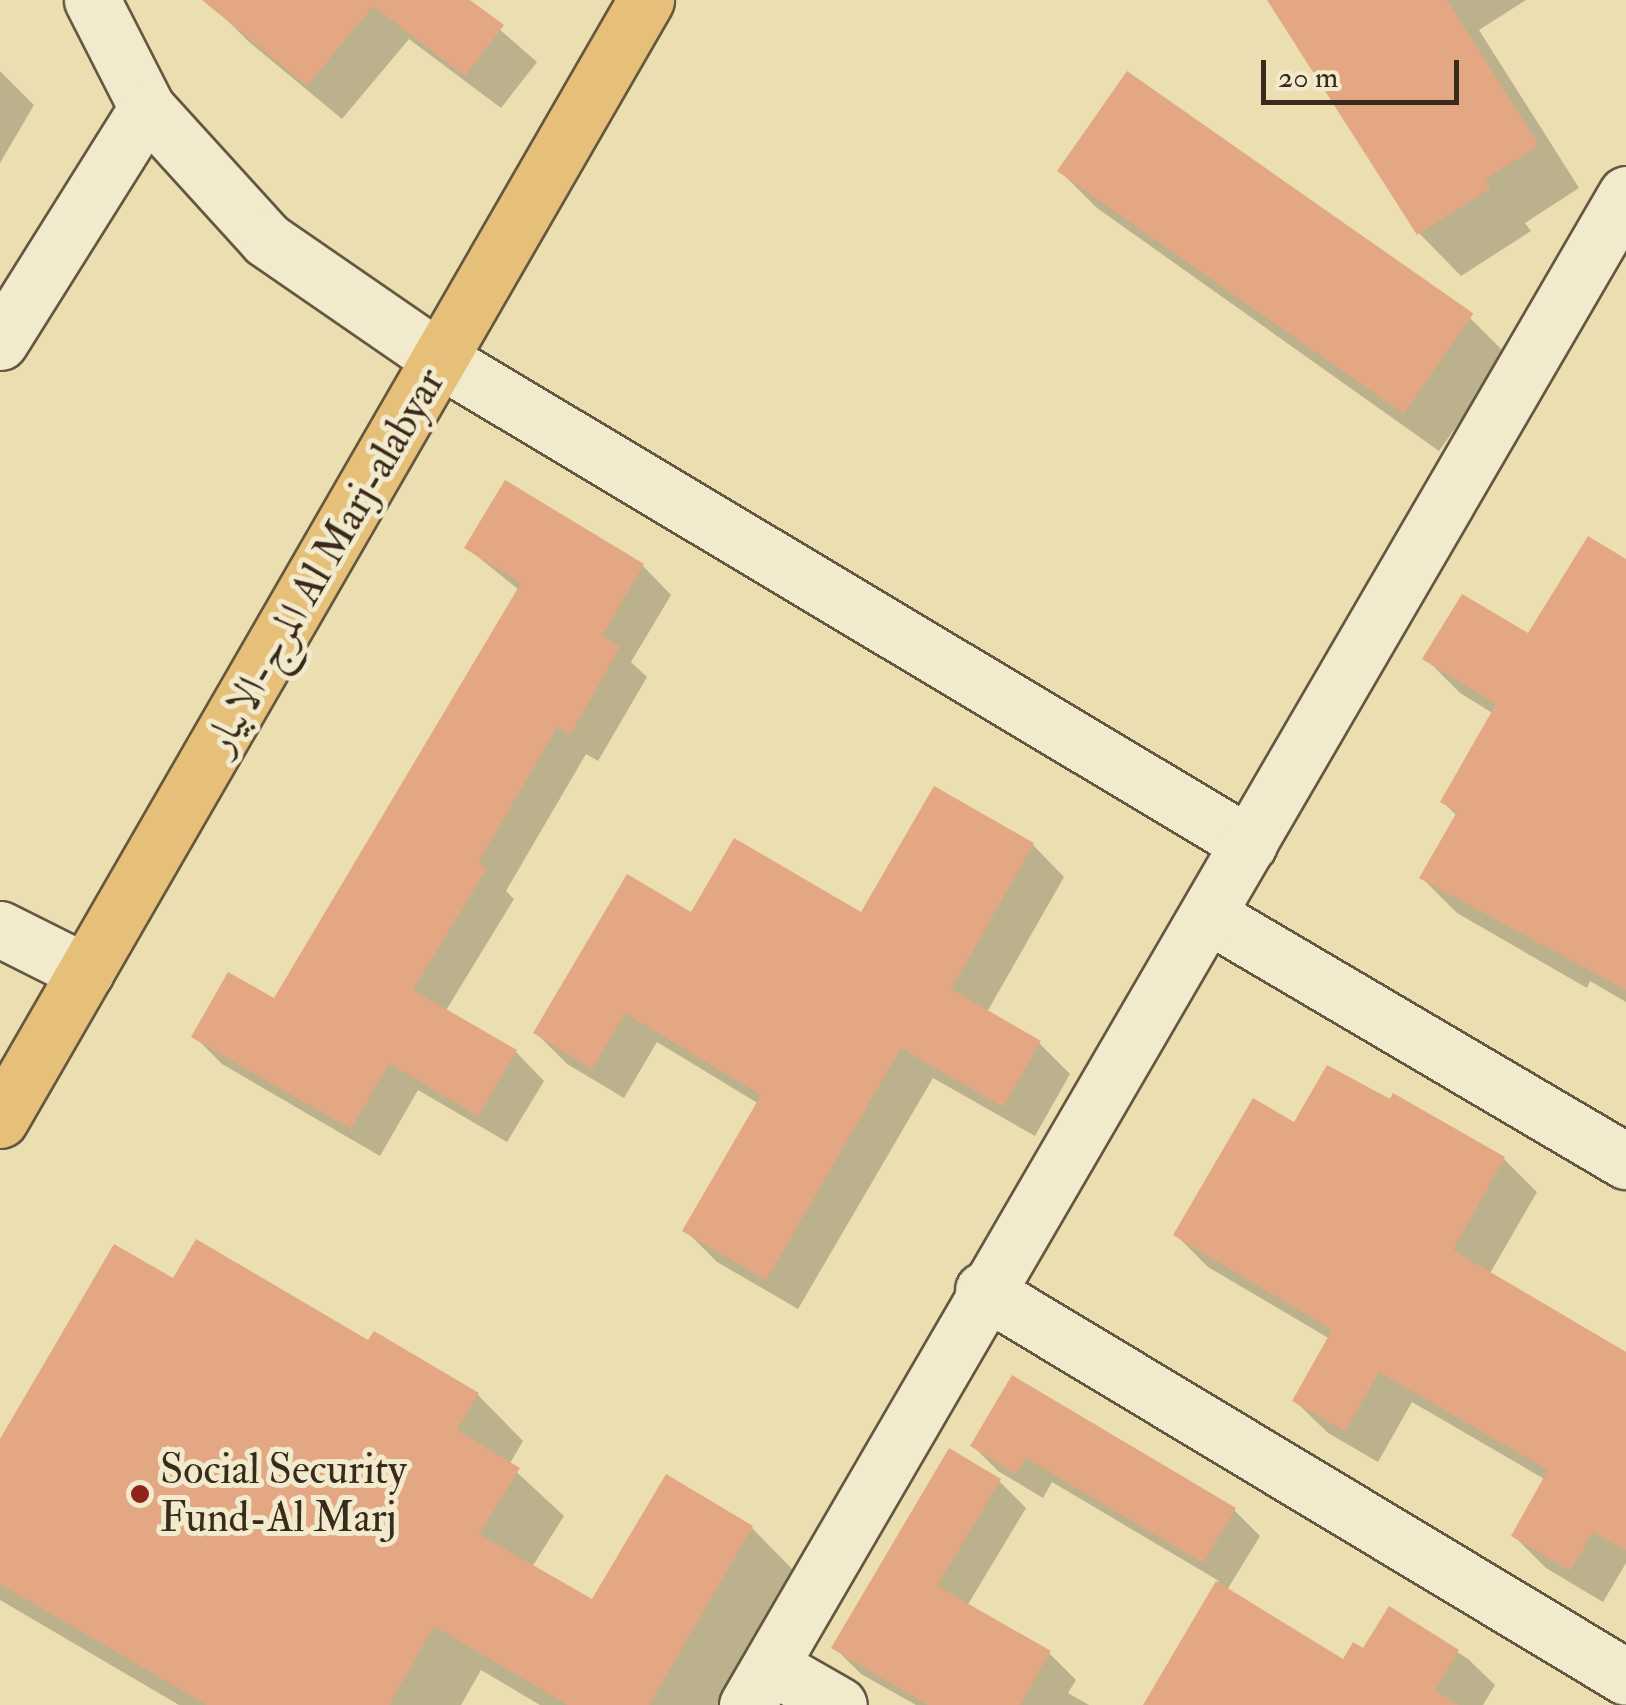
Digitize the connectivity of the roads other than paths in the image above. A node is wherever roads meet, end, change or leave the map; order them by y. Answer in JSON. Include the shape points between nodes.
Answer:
{"nodes":[{"id":1,"x":92,"y":0,"type":"edge"},
{"id":2,"x":646,"y":0,"type":"edge"},
{"id":3,"x":147,"y":108,"type":"junction"},
{"id":4,"x":1626,"y":194,"type":"edge"},
{"id":5,"x":0,"y":342,"type":"edge"},
{"id":6,"x":442,"y":360,"type":"junction"},
{"id":7,"x":1249,"y":844,"type":"junction"},
{"id":8,"x":1208,"y":915,"type":"junction"},
{"id":9,"x":0,"y":929,"type":"edge"},
{"id":10,"x":86,"y":972,"type":"junction"},
{"id":11,"x":0,"y":1120,"type":"edge"},
{"id":12,"x":1626,"y":1161,"type":"edge"},
{"id":13,"x":983,"y":1290,"type":"junction"},
{"id":14,"x":1626,"y":1677,"type":"edge"},
{"id":15,"x":759,"y":1685,"type":"edge"},
{"id":16,"x":839,"y":1705,"type":"edge"}],
"edges":[{"from":1,"to":3,"type":"street"},
{"from":2,"to":6,"type":"main road","name":"المرج-الابيار Al Marj-alabyar"},
{"from":3,"to":5,"type":"street"},
{"from":3,"to":6,"type":"street","via":[[267,240]]},
{"from":4,"to":7,"type":"street"},
{"from":6,"to":7,"type":"street"},
{"from":6,"to":10,"type":"main road","name":"المرج-الابيار Al Marj-alabyar"},
{"from":7,"to":8,"type":"street"},
{"from":8,"to":12,"type":"street"},
{"from":8,"to":13,"type":"street"},
{"from":9,"to":10,"type":"street"},
{"from":10,"to":11,"type":"main road","name":"المرج-الابيار Al Marj-alabyar"},
{"from":13,"to":14,"type":"street"},
{"from":13,"to":15,"type":"street"},
{"from":15,"to":16,"type":"street"}]}
